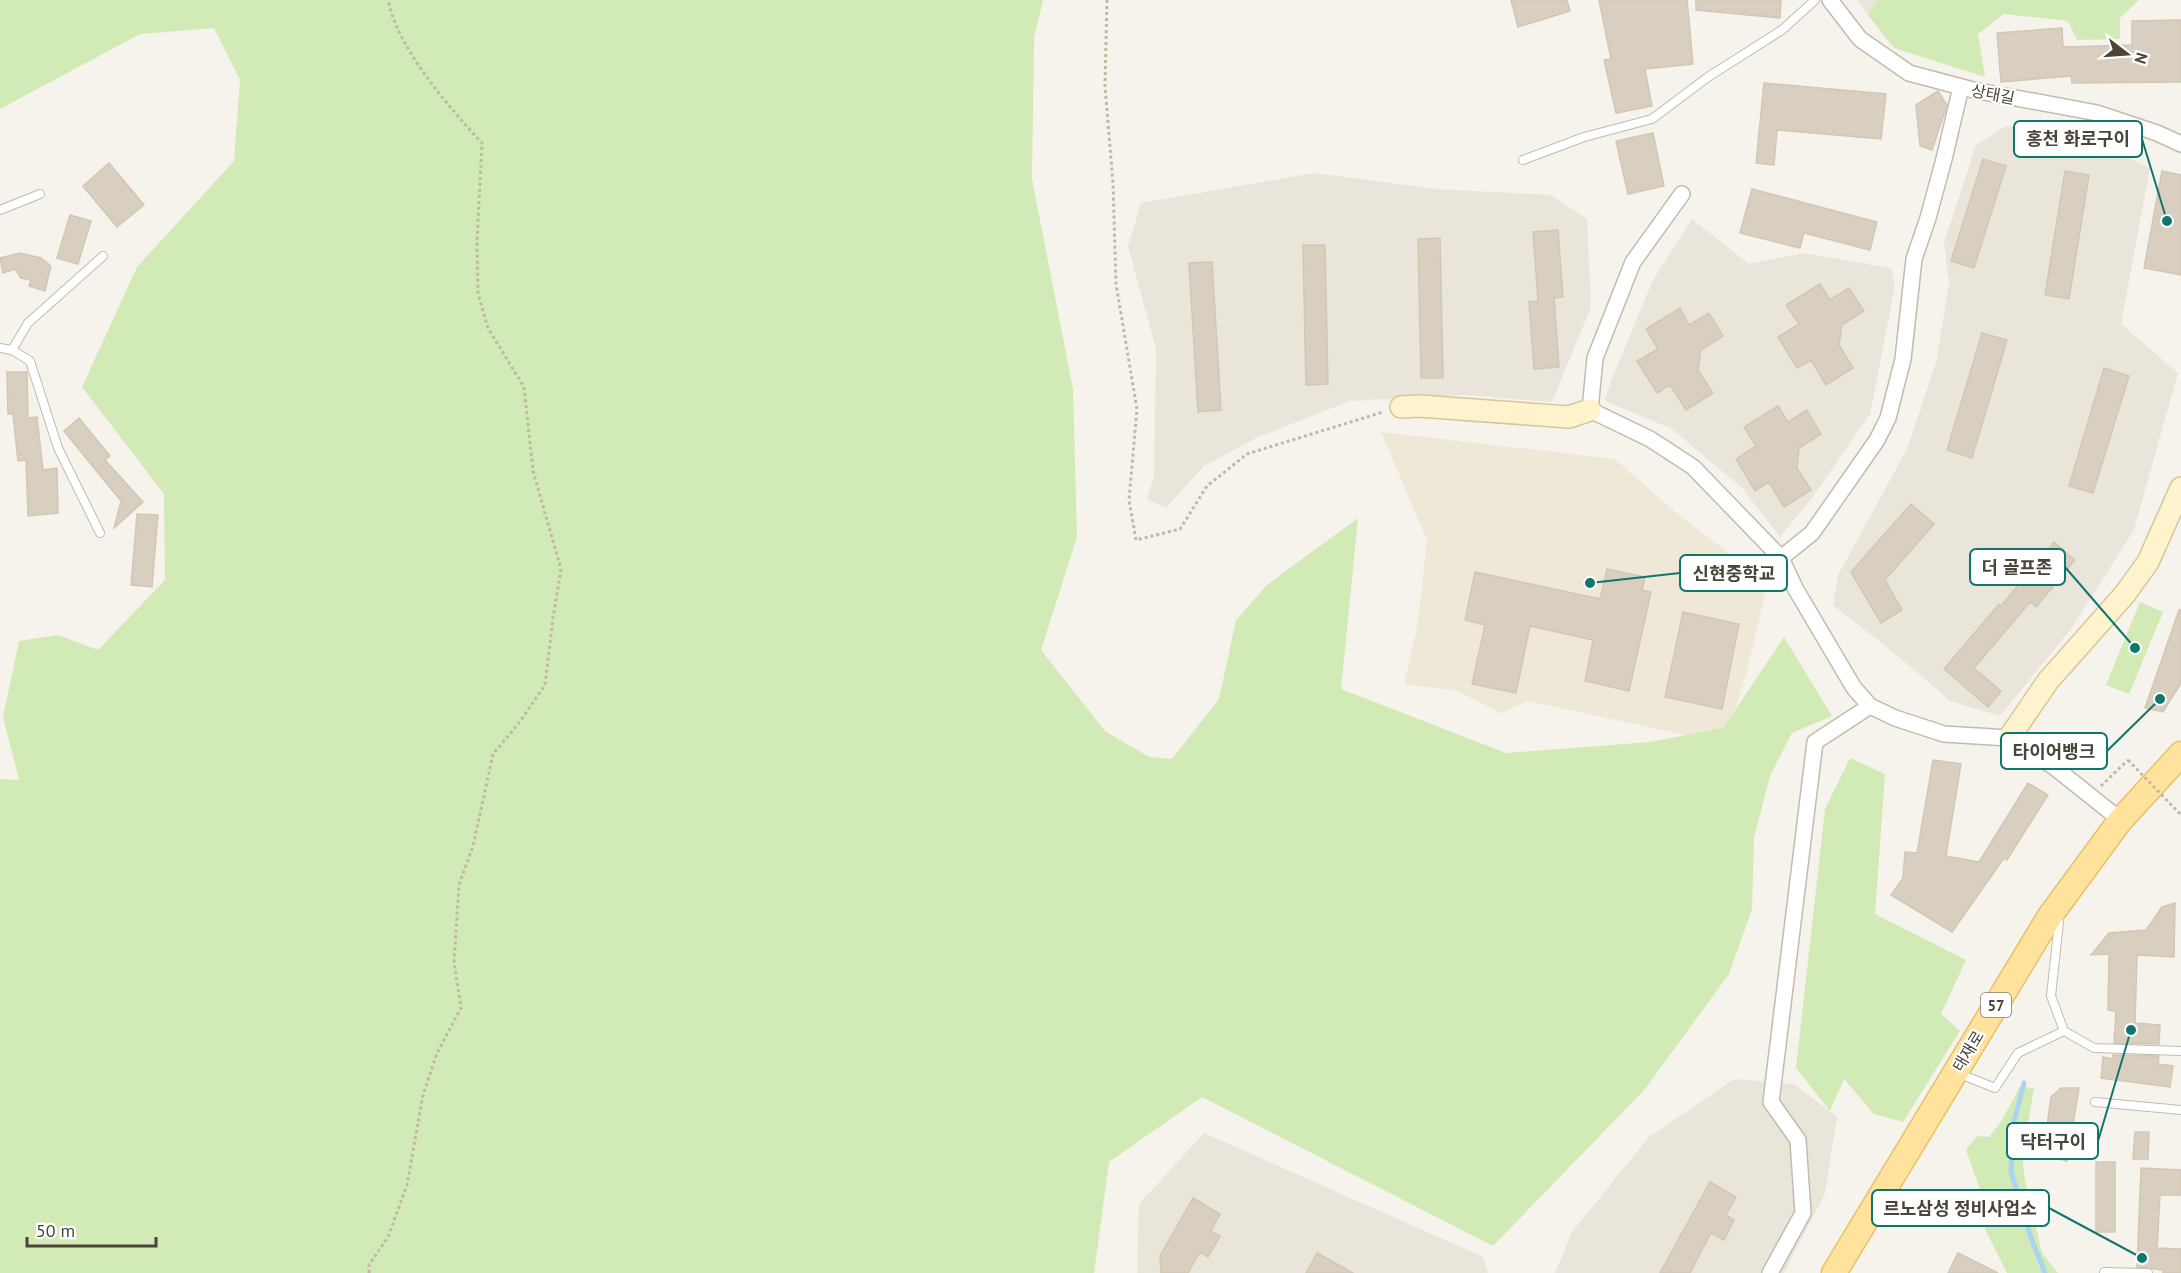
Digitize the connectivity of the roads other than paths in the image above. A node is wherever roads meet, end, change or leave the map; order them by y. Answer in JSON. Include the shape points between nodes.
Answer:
{"nodes":[{"id":1,"x":1815,"y":0,"type":"edge"},
{"id":2,"x":1830,"y":0,"type":"edge"},
{"id":3,"x":1961,"y":87,"type":"junction"},
{"id":4,"x":2181,"y":144,"type":"edge"},
{"id":5,"x":1523,"y":160,"type":"dead end"},
{"id":6,"x":40,"y":194,"type":"dead end"},
{"id":7,"x":1682,"y":194,"type":"dead end"},
{"id":8,"x":0,"y":210,"type":"edge"},
{"id":9,"x":103,"y":256,"type":"dead end"},
{"id":10,"x":0,"y":348,"type":"edge"},
{"id":11,"x":12,"y":350,"type":"junction"},
{"id":12,"x":1401,"y":407,"type":"road end"},
{"id":13,"x":1590,"y":410,"type":"junction"},
{"id":14,"x":2181,"y":488,"type":"edge"},
{"id":15,"x":100,"y":533,"type":"dead end"},
{"id":16,"x":1781,"y":558,"type":"junction"},
{"id":17,"x":1870,"y":706,"type":"junction"},
{"id":18,"x":2009,"y":738,"type":"junction"},
{"id":19,"x":2180,"y":755,"type":"edge"},
{"id":20,"x":2113,"y":814,"type":"junction"},
{"id":21,"x":2054,"y":919,"type":"junction"},
{"id":22,"x":2064,"y":1030,"type":"junction"},
{"id":23,"x":2181,"y":1051,"type":"edge"},
{"id":24,"x":1965,"y":1076,"type":"junction"},
{"id":25,"x":2095,"y":1102,"type":"dead end"},
{"id":26,"x":2181,"y":1110,"type":"edge"},
{"id":27,"x":2104,"y":1272,"type":"edge"},
{"id":28,"x":1770,"y":1273,"type":"edge"},
{"id":29,"x":1834,"y":1273,"type":"edge"},
{"id":30,"x":1846,"y":1273,"type":"edge"},
{"id":31,"x":2148,"y":1273,"type":"edge"}],
"edges":[{"from":1,"to":5,"type":"lane","via":[[1782,30],[1652,118]]},
{"from":2,"to":3,"type":"street","name":"상태길","via":[[1860,39],[1909,73]]},
{"from":3,"to":4,"type":"street","name":"상태길","via":[[2097,113]]},
{"from":3,"to":16,"type":"street","via":[[1914,259],[1903,359],[1887,418],[1877,440],[1812,533]]},
{"from":6,"to":8,"type":"lane"},
{"from":7,"to":13,"type":"street","via":[[1633,262],[1595,358]]},
{"from":9,"to":11,"type":"lane","via":[[28,323]]},
{"from":10,"to":11,"type":"lane"},
{"from":11,"to":15,"type":"lane","via":[[30,361],[58,448]]},
{"from":12,"to":13,"type":"street","via":[[1419,405],[1569,417]]},
{"from":13,"to":16,"type":"street","via":[[1650,439],[1693,467]]},
{"from":14,"to":18,"type":"street","via":[[2148,562],[2048,681]]},
{"from":16,"to":17,"type":"street","via":[[1854,688]]},
{"from":17,"to":18,"type":"street","via":[[1944,734]]},
{"from":17,"to":28,"type":"street","via":[[1815,742],[1771,1102],[1797,1140],[1803,1213]]},
{"from":18,"to":20,"type":"street","via":[[2054,767]]},
{"from":19,"to":20,"type":"main road","via":[[2153,772]]},
{"from":19,"to":21,"type":"main road","name":"태재로","number":"57","via":[[2119,822]]},
{"from":20,"to":21,"type":"main road","via":[[2067,879]]},
{"from":21,"to":22,"type":"lane","via":[[2051,996]]},
{"from":21,"to":24,"type":"main road","name":"태재로","number":"57"},
{"from":21,"to":29,"type":"main road","name":"태재로","number":"57"},
{"from":22,"to":23,"type":"lane","via":[[2094,1048]]},
{"from":22,"to":24,"type":"lane","via":[[2018,1053],[1995,1088]]},
{"from":24,"to":30,"type":"main road","name":"태재로","number":"57"},
{"from":25,"to":26,"type":"lane"},
{"from":27,"to":31,"type":"lane"}]}
